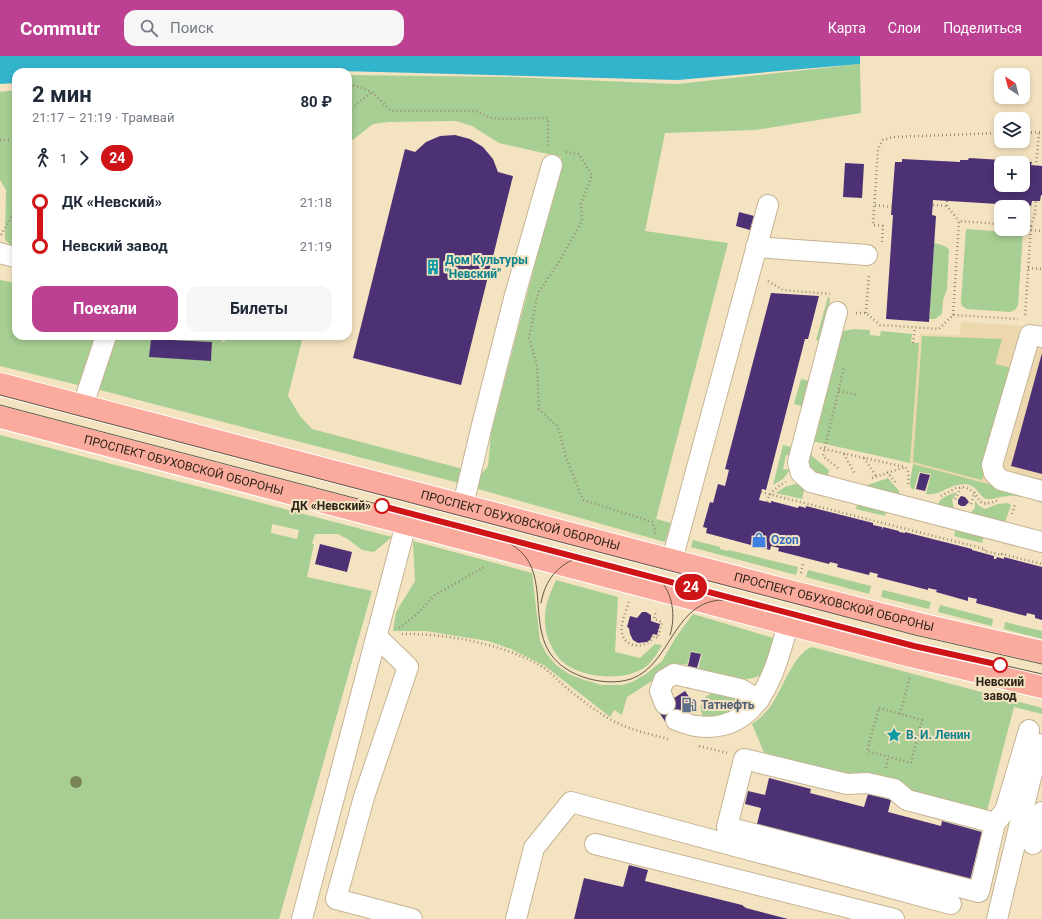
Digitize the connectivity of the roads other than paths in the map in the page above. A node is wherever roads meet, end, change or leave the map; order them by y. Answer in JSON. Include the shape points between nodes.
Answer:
{"nodes":[{"id":1,"x":552,"y":165,"type":"dead end"},
{"id":2,"x":768,"y":204,"type":"dead end"},
{"id":3,"x":756,"y":247,"type":"junction"},
{"id":4,"x":872,"y":259,"type":"road end"},
{"id":5,"x":837,"y":312,"type":"road end"},
{"id":6,"x":1042,"y":338,"type":"edge"},
{"id":7,"x":105,"y":340,"type":"edge"},
{"id":8,"x":0,"y":384,"type":"edge"},
{"id":9,"x":85,"y":406,"type":"junction"},
{"id":10,"x":0,"y":417,"type":"edge"},
{"id":11,"x":1042,"y":491,"type":"edge"},
{"id":12,"x":463,"y":505,"type":"junction"},
{"id":13,"x":406,"y":524,"type":"junction"},
{"id":14,"x":1042,"y":542,"type":"edge"},
{"id":15,"x":672,"y":560,"type":"junction"},
{"id":16,"x":788,"y":624,"type":"junction"},
{"id":17,"x":384,"y":635,"type":"junction"},
{"id":18,"x":1042,"y":652,"type":"edge"},
{"id":19,"x":1042,"y":687,"type":"edge"},
{"id":20,"x":759,"y":700,"type":"junction"},
{"id":21,"x":1040,"y":744,"type":"edge"},
{"id":22,"x":1042,"y":812,"type":"edge"},
{"id":23,"x":995,"y":823,"type":"junction"},
{"id":24,"x":594,"y":844,"type":"dead end"},
{"id":25,"x":1033,"y":844,"type":"dead end"},
{"id":26,"x":951,"y":904,"type":"dead end"},
{"id":27,"x":302,"y":919,"type":"edge"},
{"id":28,"x":412,"y":919,"type":"edge"},
{"id":29,"x":516,"y":919,"type":"edge"},
{"id":30,"x":894,"y":919,"type":"edge"},
{"id":31,"x":997,"y":919,"type":"edge"}],
"edges":[{"from":1,"to":12,"type":"lane","via":[[515,295]]},
{"from":2,"to":3,"type":"lane"},
{"from":3,"to":4,"type":"lane"},
{"from":3,"to":15,"type":"lane"},
{"from":5,"to":14,"type":"lane","via":[[798,462],[801,473],[811,482]]},
{"from":6,"to":11,"type":"lane","via":[[1030,335],[992,464],[994,473],[1001,480]]},
{"from":7,"to":9,"type":"lane"},
{"from":8,"to":9,"type":"main road","name":"ПРОСПЕКТ ОБУХОВСКОЙ ОБОРОНЫ"},
{"from":9,"to":12,"type":"main road","name":"ПРОСПЕКТ ОБУХОВСКОЙ ОБОРОНЫ"},
{"from":10,"to":13,"type":"main road","name":"ПРОСПЕКТ ОБУХОВСКОЙ ОБОРОНЫ"},
{"from":12,"to":15,"type":"main road","name":"ПРОСПЕКТ ОБУХОВСКОЙ ОБОРОНЫ"},
{"from":13,"to":16,"type":"main road","name":"ПРОСПЕКТ ОБУХОВСКОЙ ОБОРОНЫ"},
{"from":13,"to":17,"type":"lane"},
{"from":15,"to":18,"type":"main road","name":"ПРОСПЕКТ ОБУХОВСКОЙ ОБОРОНЫ","via":[[919,624]]},
{"from":16,"to":19,"type":"main road","name":"ПРОСПЕКТ ОБУХОВСКОЙ ОБОРОНЫ"},
{"from":16,"to":20,"type":"lane","via":[[773,674]]},
{"from":17,"to":27,"type":"lane"},
{"from":17,"to":28,"type":"lane","via":[[408,667],[364,797],[336,899]]},
{"from":20,"to":20,"type":"lane","via":[[740,719],[714,727],[695,726],[670,712],[660,691],[664,680],[674,674],[740,689]]},
{"from":21,"to":23,"type":"lane","via":[[1028,730],[1005,811]]},
{"from":21,"to":31,"type":"lane"},
{"from":22,"to":25,"type":"lane"},
{"from":23,"to":23,"type":"lane","via":[[979,892],[727,827],[744,759],[846,784],[867,783],[894,789],[907,800]]},
{"from":24,"to":30,"type":"lane"},
{"from":26,"to":29,"type":"lane","via":[[572,802],[534,848]]}]}
